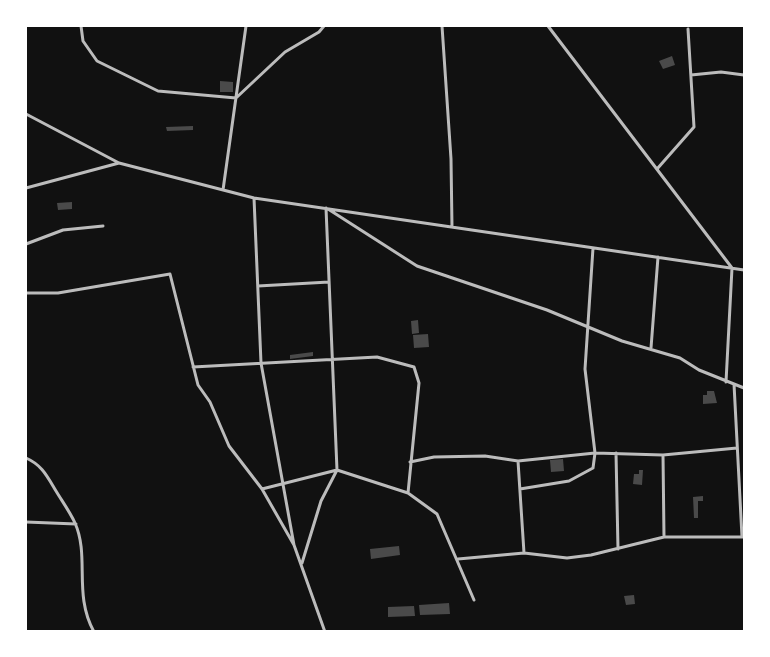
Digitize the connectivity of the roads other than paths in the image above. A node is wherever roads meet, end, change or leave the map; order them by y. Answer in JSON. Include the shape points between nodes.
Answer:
{"nodes":[{"id":1,"x":81,"y":26,"type":"edge"},
{"id":2,"x":246,"y":26,"type":"edge"},
{"id":3,"x":324,"y":26,"type":"edge"},
{"id":4,"x":441,"y":26,"type":"edge"},
{"id":5,"x":548,"y":26,"type":"edge"},
{"id":6,"x":688,"y":29,"type":"dead end"},
{"id":7,"x":691,"y":75,"type":"junction"},
{"id":8,"x":744,"y":75,"type":"edge"},
{"id":9,"x":236,"y":98,"type":"junction"},
{"id":10,"x":26,"y":114,"type":"edge"},
{"id":11,"x":118,"y":163,"type":"junction"},
{"id":12,"x":657,"y":169,"type":"junction"},
{"id":13,"x":26,"y":188,"type":"edge"},
{"id":14,"x":224,"y":190,"type":"junction"},
{"id":15,"x":254,"y":198,"type":"junction"},
{"id":16,"x":326,"y":208,"type":"junction"},
{"id":17,"x":103,"y":226,"type":"dead end"},
{"id":18,"x":452,"y":227,"type":"junction"},
{"id":19,"x":26,"y":244,"type":"edge"},
{"id":20,"x":593,"y":248,"type":"junction"},
{"id":21,"x":657,"y":257,"type":"junction"},
{"id":22,"x":732,"y":268,"type":"junction"},
{"id":23,"x":744,"y":270,"type":"edge"},
{"id":24,"x":329,"y":282,"type":"junction"},
{"id":25,"x":258,"y":286,"type":"junction"},
{"id":26,"x":26,"y":293,"type":"edge"},
{"id":27,"x":588,"y":329,"type":"junction"},
{"id":28,"x":651,"y":348,"type":"junction"},
{"id":29,"x":333,"y":360,"type":"junction"},
{"id":30,"x":261,"y":363,"type":"junction"},
{"id":31,"x":193,"y":367,"type":"junction"},
{"id":32,"x":726,"y":382,"type":"junction"},
{"id":33,"x":734,"y":384,"type":"junction"},
{"id":34,"x":744,"y":388,"type":"edge"},
{"id":35,"x":737,"y":448,"type":"junction"},
{"id":36,"x":595,"y":453,"type":"junction"},
{"id":37,"x":616,"y":453,"type":"junction"},
{"id":38,"x":663,"y":455,"type":"junction"},
{"id":39,"x":26,"y":458,"type":"edge"},
{"id":40,"x":518,"y":461,"type":"junction"},
{"id":41,"x":410,"y":462,"type":"junction"},
{"id":42,"x":337,"y":470,"type":"junction"},
{"id":43,"x":282,"y":484,"type":"junction"},
{"id":44,"x":262,"y":489,"type":"junction"},
{"id":45,"x":520,"y":489,"type":"junction"},
{"id":46,"x":408,"y":494,"type":"junction"},
{"id":47,"x":26,"y":522,"type":"edge"},
{"id":48,"x":76,"y":524,"type":"junction"},
{"id":49,"x":664,"y":537,"type":"junction"},
{"id":50,"x":743,"y":537,"type":"edge"},
{"id":51,"x":294,"y":544,"type":"junction"},
{"id":52,"x":618,"y":549,"type":"junction"},
{"id":53,"x":524,"y":553,"type":"junction"},
{"id":54,"x":458,"y":559,"type":"junction"},
{"id":55,"x":302,"y":564,"type":"junction"},
{"id":56,"x":474,"y":600,"type":"dead end"},
{"id":57,"x":94,"y":632,"type":"edge"},
{"id":58,"x":326,"y":632,"type":"edge"}],
"edges":[{"from":1,"to":9,"type":"street","via":[[83,41],[97,61],[158,91]]},
{"from":2,"to":9,"type":"street"},
{"from":3,"to":9,"type":"street","via":[[285,52]]},
{"from":4,"to":18,"type":"street"},
{"from":5,"to":12,"type":"street"},
{"from":6,"to":7,"type":"street"},
{"from":7,"to":8,"type":"street"},
{"from":7,"to":12,"type":"street","via":[[694,127]]},
{"from":9,"to":14,"type":"street"},
{"from":10,"to":11,"type":"street"},
{"from":11,"to":13,"type":"street"},
{"from":11,"to":14,"type":"street"},
{"from":12,"to":22,"type":"street"},
{"from":14,"to":15,"type":"street"},
{"from":15,"to":16,"type":"street"},
{"from":15,"to":25,"type":"street"},
{"from":16,"to":18,"type":"street"},
{"from":16,"to":24,"type":"street"},
{"from":16,"to":27,"type":"street","via":[[417,266],[547,310]]},
{"from":17,"to":19,"type":"street","via":[[63,230]]},
{"from":18,"to":20,"type":"street"},
{"from":20,"to":21,"type":"street"},
{"from":20,"to":27,"type":"street"},
{"from":21,"to":22,"type":"street"},
{"from":21,"to":28,"type":"street"},
{"from":22,"to":23,"type":"street"},
{"from":22,"to":32,"type":"street"},
{"from":24,"to":25,"type":"street"},
{"from":24,"to":29,"type":"street"},
{"from":25,"to":30,"type":"street"},
{"from":26,"to":31,"type":"street","via":[[57,292],[170,274]]},
{"from":27,"to":28,"type":"street"},
{"from":27,"to":36,"type":"street","via":[[585,382]]},
{"from":28,"to":32,"type":"street"},
{"from":29,"to":30,"type":"street"},
{"from":29,"to":41,"type":"street","via":[[377,357],[414,366],[419,383]]},
{"from":29,"to":42,"type":"street"},
{"from":30,"to":31,"type":"street"},
{"from":30,"to":43,"type":"street"},
{"from":31,"to":44,"type":"street","via":[[229,446]]},
{"from":32,"to":33,"type":"street"},
{"from":33,"to":34,"type":"street"},
{"from":33,"to":35,"type":"street"},
{"from":35,"to":38,"type":"street"},
{"from":35,"to":50,"type":"street"},
{"from":36,"to":37,"type":"street"},
{"from":36,"to":40,"type":"street"},
{"from":36,"to":45,"type":"street","via":[[594,468],[569,481]]},
{"from":37,"to":38,"type":"street"},
{"from":37,"to":52,"type":"street"},
{"from":38,"to":49,"type":"street"},
{"from":39,"to":48,"type":"street","via":[[40,465]]},
{"from":40,"to":41,"type":"street","via":[[485,456],[434,457]]},
{"from":40,"to":45,"type":"street"},
{"from":41,"to":46,"type":"street"},
{"from":42,"to":43,"type":"street"},
{"from":42,"to":46,"type":"street"},
{"from":42,"to":55,"type":"street","via":[[321,501]]},
{"from":43,"to":44,"type":"street"},
{"from":43,"to":51,"type":"street"},
{"from":44,"to":51,"type":"street"},
{"from":45,"to":53,"type":"street"},
{"from":46,"to":54,"type":"street","via":[[437,514]]},
{"from":47,"to":48,"type":"street"},
{"from":48,"to":57,"type":"street","via":[[82,599]]},
{"from":49,"to":50,"type":"street"},
{"from":49,"to":52,"type":"street"},
{"from":51,"to":55,"type":"street"},
{"from":52,"to":53,"type":"street","via":[[567,558]]},
{"from":53,"to":54,"type":"street"},
{"from":54,"to":56,"type":"street"},
{"from":55,"to":58,"type":"street"}]}
